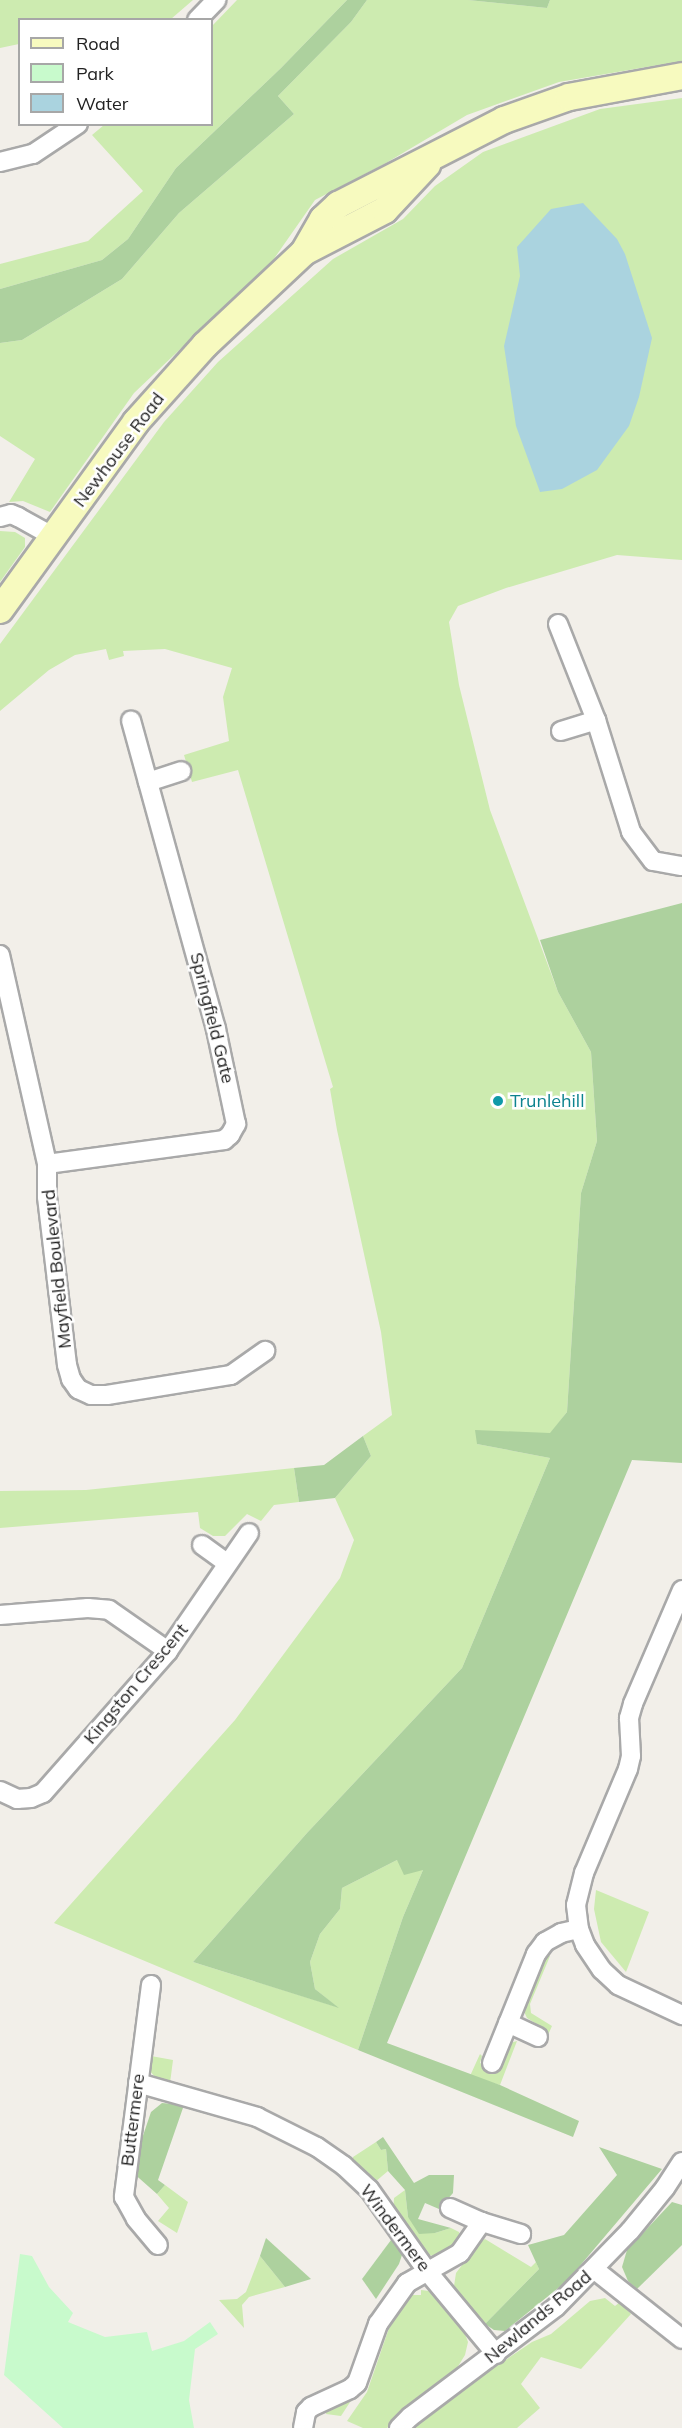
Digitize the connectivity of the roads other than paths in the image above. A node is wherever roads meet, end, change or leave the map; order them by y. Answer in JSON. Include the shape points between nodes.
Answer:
{"nodes":[{"id":1,"x":216,"y":0,"type":"edge"},
{"id":2,"x":198,"y":18,"type":"edge"},
{"id":3,"x":682,"y":76,"type":"edge"},
{"id":4,"x":75,"y":126,"type":"edge"},
{"id":5,"x":0,"y":162,"type":"edge"},
{"id":6,"x":0,"y":517,"type":"edge"},
{"id":7,"x":54,"y":537,"type":"junction"},
{"id":8,"x":0,"y":610,"type":"edge"},
{"id":9,"x":558,"y":624,"type":"dead end"},
{"id":10,"x":596,"y":720,"type":"junction"},
{"id":11,"x":131,"y":721,"type":"dead end"},
{"id":12,"x":561,"y":731,"type":"dead end"},
{"id":13,"x":181,"y":771,"type":"dead end"},
{"id":14,"x":148,"y":782,"type":"junction"},
{"id":15,"x":682,"y":866,"type":"edge"},
{"id":16,"x":0,"y":955,"type":"edge"},
{"id":17,"x":47,"y":1164,"type":"junction"},
{"id":18,"x":265,"y":1351,"type":"dead end"},
{"id":19,"x":249,"y":1533,"type":"dead end"},
{"id":20,"x":202,"y":1545,"type":"dead end"},
{"id":21,"x":227,"y":1563,"type":"junction"},
{"id":22,"x":682,"y":1590,"type":"edge"},
{"id":23,"x":0,"y":1615,"type":"edge"},
{"id":24,"x":168,"y":1651,"type":"junction"},
{"id":25,"x":0,"y":1791,"type":"edge"},
{"id":26,"x":579,"y":1929,"type":"junction"},
{"id":27,"x":151,"y":1985,"type":"dead end"},
{"id":28,"x":682,"y":2015,"type":"edge"},
{"id":29,"x":508,"y":2023,"type":"junction"},
{"id":30,"x":538,"y":2037,"type":"dead end"},
{"id":31,"x":492,"y":2063,"type":"dead end"},
{"id":32,"x":138,"y":2084,"type":"junction"},
{"id":33,"x":682,"y":2162,"type":"edge"},
{"id":34,"x":450,"y":2208,"type":"dead end"},
{"id":35,"x":482,"y":2222,"type":"junction"},
{"id":36,"x":521,"y":2234,"type":"dead end"},
{"id":37,"x":158,"y":2245,"type":"dead end"},
{"id":38,"x":595,"y":2270,"type":"junction"},
{"id":39,"x":427,"y":2271,"type":"junction"},
{"id":40,"x":682,"y":2339,"type":"edge"},
{"id":41,"x":496,"y":2354,"type":"junction"},
{"id":42,"x":303,"y":2428,"type":"edge"},
{"id":43,"x":399,"y":2428,"type":"edge"}],
"edges":[{"from":1,"to":2,"type":"street"},
{"from":3,"to":7,"type":"street","name":"Newhouse Road","via":[[569,97],[504,120],[338,206],[323,219],[304,252],[205,345],[136,422]]},
{"from":4,"to":5,"type":"street","via":[[33,154]]},
{"from":6,"to":7,"type":"street","via":[[11,514]]},
{"from":7,"to":8,"type":"street","name":"Newhouse Road"},
{"from":9,"to":10,"type":"street"},
{"from":10,"to":12,"type":"street"},
{"from":10,"to":15,"type":"street","via":[[631,832],[653,861]]},
{"from":11,"to":14,"type":"street","name":"Springfield Gate"},
{"from":13,"to":14,"type":"street"},
{"from":14,"to":17,"type":"street","name":"Springfield Gate","via":[[216,1029],[235,1112],[234,1130],[224,1140]]},
{"from":16,"to":17,"type":"street","name":"Mayfield Boulevard"},
{"from":17,"to":18,"type":"street","name":"Mayfield Boulevard","via":[[47,1197],[67,1365],[78,1389],[91,1395],[107,1395],[220,1378]]},
{"from":19,"to":21,"type":"street","name":"Kingston Crescent"},
{"from":20,"to":21,"type":"street"},
{"from":21,"to":24,"type":"street","name":"Kingston Crescent"},
{"from":22,"to":26,"type":"street","via":[[633,1704],[629,1718],[631,1756],[584,1873],[576,1905]]},
{"from":23,"to":24,"type":"street","via":[[109,1610]]},
{"from":24,"to":25,"type":"street","name":"Kingston Crescent","via":[[43,1793],[17,1799]]},
{"from":26,"to":28,"type":"street","via":[[602,1970],[618,1985]]},
{"from":26,"to":29,"type":"street","via":[[545,1942],[536,1954]]},
{"from":27,"to":32,"type":"street","name":"Buttermere"},
{"from":29,"to":30,"type":"street"},
{"from":29,"to":31,"type":"street"},
{"from":32,"to":37,"type":"street","name":"Buttermere","via":[[124,2197]]},
{"from":32,"to":39,"type":"street","name":"Windermere","via":[[257,2117],[317,2147],[369,2189]]},
{"from":33,"to":38,"type":"street","name":"Newlands Road","via":[[665,2188]]},
{"from":34,"to":35,"type":"street"},
{"from":35,"to":36,"type":"street"},
{"from":35,"to":39,"type":"street","via":[[460,2253]]},
{"from":38,"to":40,"type":"street"},
{"from":38,"to":41,"type":"street","name":"Newlands Road"},
{"from":39,"to":41,"type":"street","name":"Windermere"},
{"from":39,"to":42,"type":"street","via":[[407,2283],[391,2302],[378,2324],[357,2383],[311,2407]]},
{"from":41,"to":43,"type":"street","name":"Newlands Road"}]}
